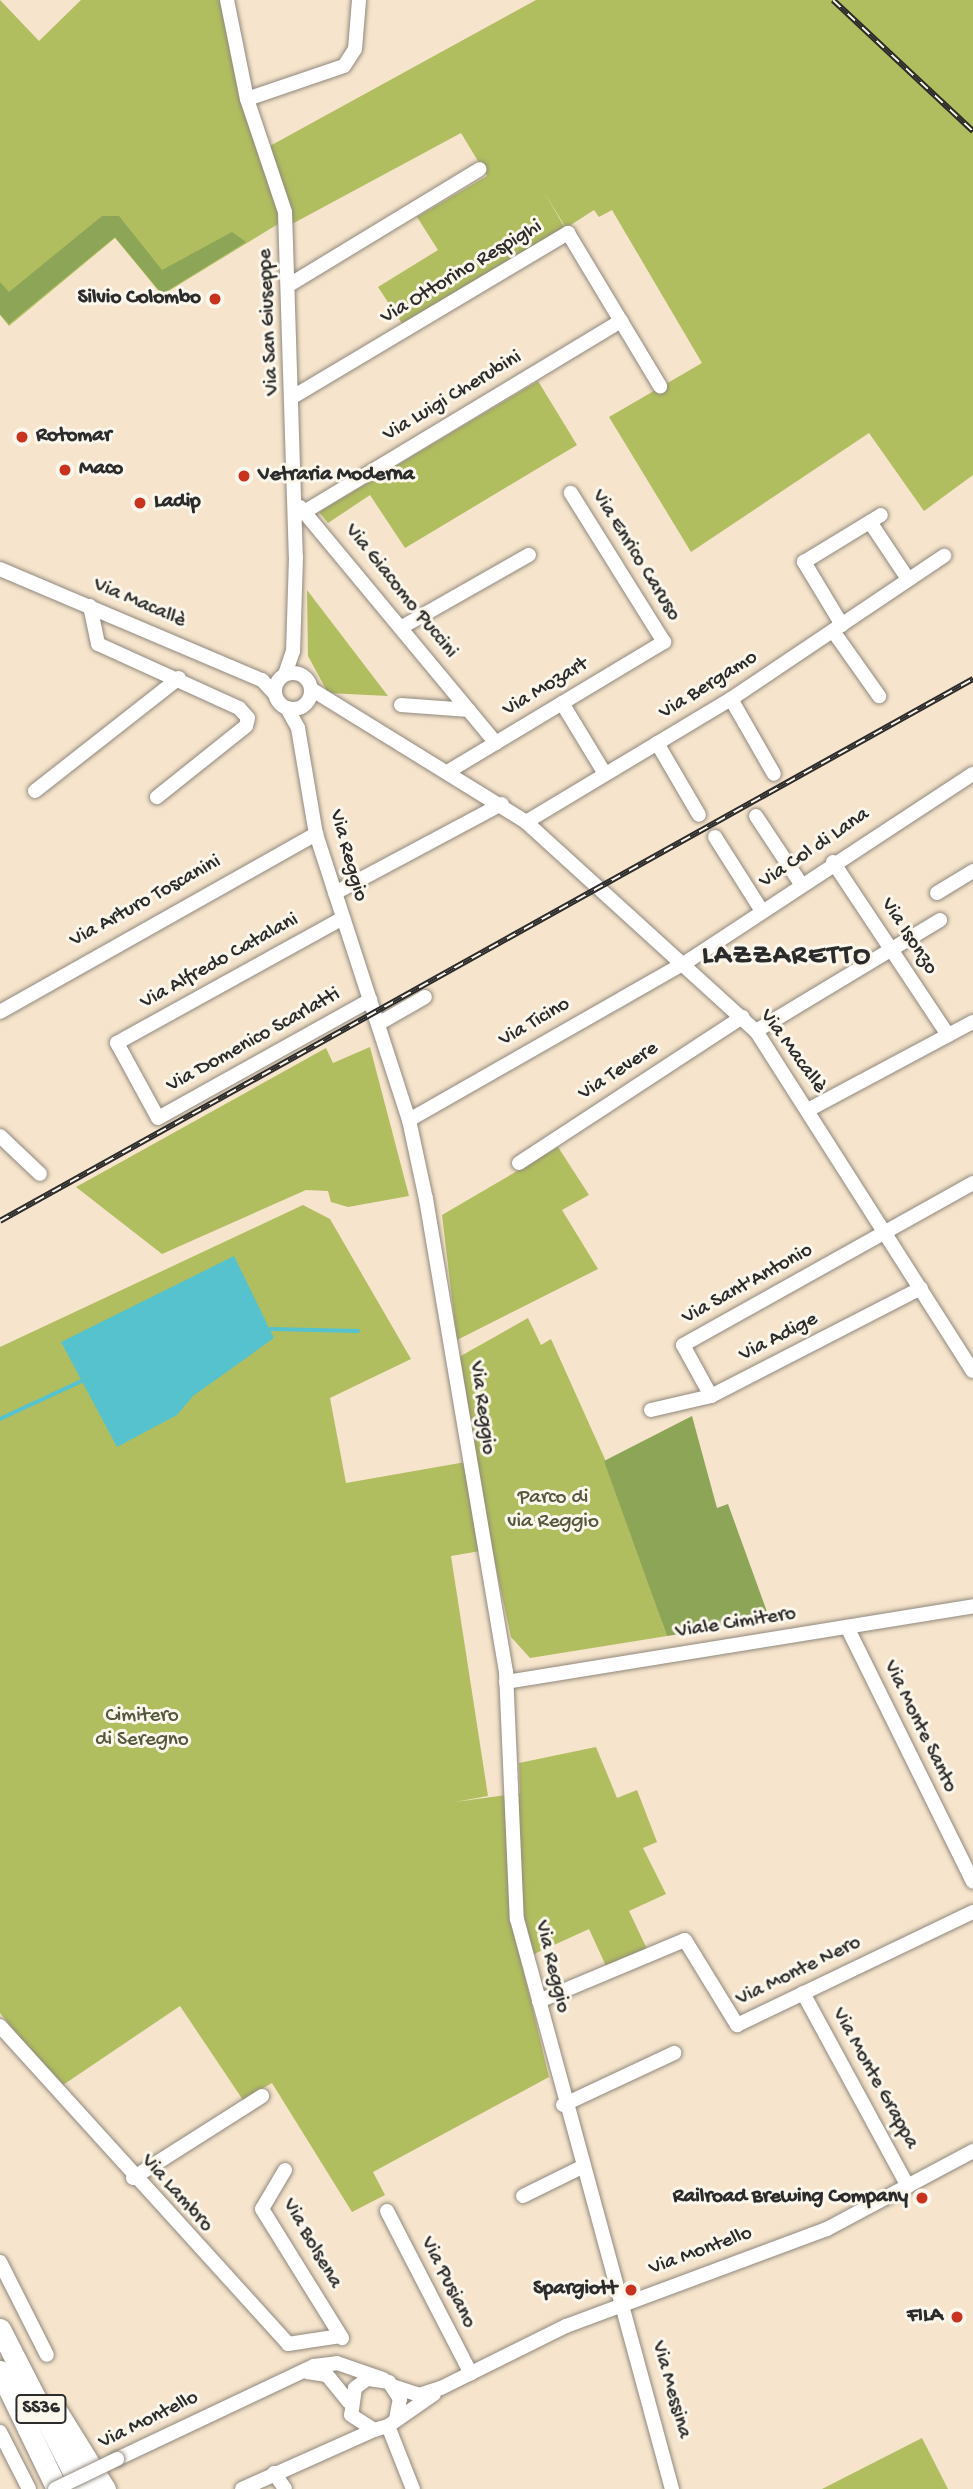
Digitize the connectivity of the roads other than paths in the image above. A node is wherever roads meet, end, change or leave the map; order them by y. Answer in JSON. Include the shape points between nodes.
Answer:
{"nodes":[{"id":1,"x":228,"y":0,"type":"edge"},
{"id":2,"x":359,"y":0,"type":"edge"},
{"id":3,"x":247,"y":99,"type":"junction"},
{"id":4,"x":480,"y":169,"type":"dead end"},
{"id":5,"x":289,"y":285,"type":"junction"},
{"id":6,"x":621,"y":321,"type":"junction"},
{"id":7,"x":660,"y":386,"type":"dead end"},
{"id":8,"x":296,"y":395,"type":"junction"},
{"id":9,"x":571,"y":493,"type":"dead end"},
{"id":10,"x":301,"y":508,"type":"junction"},
{"id":11,"x":529,"y":555,"type":"dead end"},
{"id":12,"x":944,"y":556,"type":"dead end"},
{"id":13,"x":0,"y":569,"type":"edge"},
{"id":14,"x":908,"y":579,"type":"junction"},
{"id":15,"x":90,"y":606,"type":"junction"},
{"id":16,"x":401,"y":627,"type":"junction"},
{"id":17,"x":837,"y":628,"type":"junction"},
{"id":18,"x":664,"y":642,"type":"joint"},
{"id":19,"x":293,"y":651,"type":"junction"},
{"id":20,"x":283,"y":675,"type":"junction"},
{"id":21,"x":302,"y":675,"type":"junction"},
{"id":22,"x":179,"y":678,"type":"junction"},
{"id":23,"x":261,"y":680,"type":"junction"},
{"id":24,"x":311,"y":689,"type":"junction"},
{"id":25,"x":275,"y":694,"type":"junction"},
{"id":26,"x":879,"y":696,"type":"dead end"},
{"id":27,"x":731,"y":699,"type":"junction"},
{"id":28,"x":562,"y":703,"type":"junction"},
{"id":29,"x":401,"y":705,"type":"dead end"},
{"id":30,"x":298,"y":706,"type":"junction"},
{"id":31,"x":331,"y":706,"type":"junction"},
{"id":32,"x":469,"y":710,"type":"junction"},
{"id":33,"x":496,"y":743,"type":"junction"},
{"id":34,"x":657,"y":743,"type":"junction"},
{"id":35,"x":449,"y":771,"type":"junction"},
{"id":36,"x":605,"y":774,"type":"junction"},
{"id":37,"x":775,"y":774,"type":"dead end"},
{"id":38,"x":973,"y":774,"type":"edge"},
{"id":39,"x":35,"y":791,"type":"dead end"},
{"id":40,"x":157,"y":797,"type":"dead end"},
{"id":41,"x":502,"y":804,"type":"junction"},
{"id":42,"x":699,"y":815,"type":"dead end"},
{"id":43,"x":757,"y":816,"type":"dead end"},
{"id":44,"x":526,"y":822,"type":"junction"},
{"id":45,"x":316,"y":834,"type":"junction"},
{"id":46,"x":715,"y":837,"type":"dead end"},
{"id":47,"x":833,"y":862,"type":"junction"},
{"id":48,"x":973,"y":871,"type":"edge"},
{"id":49,"x":802,"y":884,"type":"junction"},
{"id":50,"x":335,"y":893,"type":"junction"},
{"id":51,"x":937,"y":893,"type":"dead end"},
{"id":52,"x":762,"y":911,"type":"junction"},
{"id":53,"x":343,"y":918,"type":"junction"},
{"id":54,"x":940,"y":920,"type":"dead end"},
{"id":55,"x":891,"y":949,"type":"junction"},
{"id":56,"x":682,"y":963,"type":"junction"},
{"id":57,"x":425,"y":998,"type":"dead end"},
{"id":58,"x":370,"y":1000,"type":"junction"},
{"id":59,"x":0,"y":1012,"type":"edge"},
{"id":60,"x":742,"y":1017,"type":"junction"},
{"id":61,"x":973,"y":1022,"type":"edge"},
{"id":62,"x":378,"y":1024,"type":"junction"},
{"id":63,"x":756,"y":1031,"type":"junction"},
{"id":64,"x":948,"y":1035,"type":"junction"},
{"id":65,"x":808,"y":1110,"type":"junction"},
{"id":66,"x":158,"y":1118,"type":"joint"},
{"id":67,"x":409,"y":1120,"type":"junction"},
{"id":68,"x":0,"y":1136,"type":"edge"},
{"id":69,"x":519,"y":1163,"type":"dead end"},
{"id":70,"x":40,"y":1174,"type":"dead end"},
{"id":71,"x":973,"y":1183,"type":"edge"},
{"id":72,"x":885,"y":1234,"type":"junction"},
{"id":73,"x":920,"y":1288,"type":"junction"},
{"id":74,"x":973,"y":1371,"type":"edge"},
{"id":75,"x":711,"y":1396,"type":"junction"},
{"id":76,"x":651,"y":1410,"type":"dead end"},
{"id":77,"x":973,"y":1606,"type":"edge"},
{"id":78,"x":847,"y":1627,"type":"junction"},
{"id":79,"x":506,"y":1682,"type":"junction"},
{"id":80,"x":973,"y":1882,"type":"edge"},
{"id":81,"x":973,"y":1912,"type":"edge"},
{"id":82,"x":803,"y":1993,"type":"junction"},
{"id":83,"x":539,"y":2001,"type":"junction"},
{"id":84,"x":0,"y":2026,"type":"edge"},
{"id":85,"x":674,"y":2053,"type":"dead end"},
{"id":86,"x":262,"y":2096,"type":"dead end"},
{"id":87,"x":563,"y":2105,"type":"junction"},
{"id":88,"x":973,"y":2151,"type":"edge"},
{"id":89,"x":580,"y":2168,"type":"junction"},
{"id":90,"x":285,"y":2170,"type":"dead end"},
{"id":91,"x":133,"y":2178,"type":"junction"},
{"id":92,"x":908,"y":2186,"type":"junction"},
{"id":93,"x":523,"y":2196,"type":"dead end"},
{"id":94,"x":387,"y":2211,"type":"dead end"},
{"id":95,"x":0,"y":2262,"type":"edge"},
{"id":96,"x":623,"y":2303,"type":"junction"},
{"id":97,"x":0,"y":2329,"type":"edge"},
{"id":98,"x":342,"y":2338,"type":"joint"},
{"id":99,"x":47,"y":2355,"type":"dead end"},
{"id":100,"x":8,"y":2364,"type":"edge"},
{"id":101,"x":299,"y":2372,"type":"junction"},
{"id":102,"x":471,"y":2374,"type":"junction"},
{"id":103,"x":389,"y":2383,"type":"junction"},
{"id":104,"x":440,"y":2388,"type":"junction"},
{"id":105,"x":350,"y":2409,"type":"junction"},
{"id":106,"x":386,"y":2428,"type":"junction"},
{"id":107,"x":0,"y":2432,"type":"edge"},
{"id":108,"x":0,"y":2442,"type":"edge"},
{"id":109,"x":334,"y":2444,"type":"junction"},
{"id":110,"x":274,"y":2473,"type":"junction"},
{"id":111,"x":26,"y":2483,"type":"edge"},
{"id":112,"x":56,"y":2489,"type":"edge"},
{"id":113,"x":82,"y":2489,"type":"edge"},
{"id":114,"x":105,"y":2489,"type":"edge"},
{"id":115,"x":242,"y":2489,"type":"edge"},
{"id":116,"x":285,"y":2489,"type":"edge"},
{"id":117,"x":413,"y":2489,"type":"edge"},
{"id":118,"x":672,"y":2489,"type":"edge"}],
"edges":[{"from":1,"to":3,"type":"street","name":"Via San Giuseppe"},
{"from":2,"to":3,"type":"street","via":[[355,49],[344,65]]},
{"from":3,"to":5,"type":"street","name":"Via San Giuseppe","via":[[285,212]]},
{"from":4,"to":5,"type":"street"},
{"from":5,"to":8,"type":"street","name":"Via San Giuseppe"},
{"from":6,"to":7,"type":"street","name":"Via Ottorino Respighi"},
{"from":6,"to":8,"type":"street","name":"Via Ottorino Respighi","via":[[568,233]]},
{"from":6,"to":10,"type":"street","name":"Via Luigi Cherubini"},
{"from":8,"to":10,"type":"street","name":"Via San Giuseppe"},
{"from":9,"to":18,"type":"street","name":"Via Enrico Caruso"},
{"from":10,"to":16,"type":"street","name":"Via Giacomo Puccini"},
{"from":10,"to":19,"type":"street","name":"Via San Giuseppe"},
{"from":11,"to":16,"type":"street"},
{"from":12,"to":14,"type":"street","name":"Via Bergamo"},
{"from":13,"to":15,"type":"street","name":"Via Macallè"},
{"from":14,"to":17,"type":"street","name":"Via Bergamo"},
{"from":14,"to":17,"type":"street","via":[[876,519],[804,562]]},
{"from":15,"to":22,"type":"street","via":[[98,644]]},
{"from":15,"to":23,"type":"street","name":"Via Macallè"},
{"from":16,"to":32,"type":"street","name":"Via Giacomo Puccini"},
{"from":17,"to":26,"type":"street"},
{"from":17,"to":27,"type":"street","name":"Via Bergamo"},
{"from":18,"to":28,"type":"street","name":"Via Mozart"},
{"from":19,"to":20,"type":"street","name":"Via San Giuseppe"},
{"from":19,"to":21,"type":"street","name":"Via San Giuseppe"},
{"from":20,"to":21,"type":"street"},
{"from":20,"to":23,"type":"street"},
{"from":20,"to":25,"type":"street","name":"Via San Giuseppe"},
{"from":21,"to":24,"type":"street","name":"Via San Giuseppe"},
{"from":22,"to":39,"type":"street"},
{"from":22,"to":40,"type":"street","via":[[243,710],[246,726]]},
{"from":23,"to":25,"type":"street","name":"Via Macallè"},
{"from":24,"to":30,"type":"street"},
{"from":24,"to":31,"type":"street","name":"Via Macallè"},
{"from":25,"to":30,"type":"street","name":"Via Macallè"},
{"from":27,"to":34,"type":"street","name":"Via Bergamo"},
{"from":27,"to":37,"type":"street"},
{"from":28,"to":33,"type":"street","name":"Via Mozart"},
{"from":28,"to":36,"type":"street"},
{"from":29,"to":32,"type":"street"},
{"from":30,"to":31,"type":"street","name":"Via Macallè"},
{"from":30,"to":45,"type":"street","name":"Via Reggio"},
{"from":31,"to":35,"type":"street","name":"Via Macallè"},
{"from":32,"to":33,"type":"street","name":"Via Giacomo Puccini"},
{"from":33,"to":35,"type":"street","name":"Via Mozart"},
{"from":34,"to":36,"type":"street","name":"Via Bergamo"},
{"from":34,"to":42,"type":"street"},
{"from":35,"to":41,"type":"street","name":"Via Macallè"},
{"from":36,"to":44,"type":"street","name":"Via Bergamo"},
{"from":38,"to":47,"type":"street","name":"Via Col di Lana"},
{"from":41,"to":44,"type":"street","name":"Via Macallè"},
{"from":41,"to":50,"type":"street"},
{"from":43,"to":49,"type":"street"},
{"from":44,"to":56,"type":"street","name":"Via Macallè"},
{"from":45,"to":50,"type":"street","name":"Via Reggio"},
{"from":45,"to":59,"type":"street","name":"Via Arturo Toscanini"},
{"from":46,"to":52,"type":"street"},
{"from":47,"to":49,"type":"street","name":"Via Col di Lana"},
{"from":47,"to":55,"type":"street","name":"Via Isonzo"},
{"from":48,"to":51,"type":"street"},
{"from":49,"to":52,"type":"street","name":"Via Col di Lana"},
{"from":50,"to":53,"type":"street","name":"Via Reggio"},
{"from":52,"to":56,"type":"street","name":"Via Col di Lana"},
{"from":53,"to":58,"type":"street","name":"Via Reggio"},
{"from":53,"to":66,"type":"street","name":"Via Alfredo Catalani","via":[[117,1043]]},
{"from":54,"to":55,"type":"street"},
{"from":55,"to":63,"type":"street"},
{"from":55,"to":64,"type":"street","name":"Via Isonzo"},
{"from":56,"to":60,"type":"street","name":"Via Macallè"},
{"from":56,"to":67,"type":"street","name":"Via Ticino"},
{"from":57,"to":62,"type":"street"},
{"from":58,"to":62,"type":"street","name":"Via Reggio"},
{"from":58,"to":66,"type":"street","name":"Via Domenico Scarlatti"},
{"from":60,"to":63,"type":"street","name":"Via Macallè"},
{"from":60,"to":69,"type":"street","name":"Via Tevere"},
{"from":61,"to":64,"type":"street"},
{"from":62,"to":67,"type":"street","name":"Via Reggio"},
{"from":63,"to":65,"type":"street","name":"Via Macallè"},
{"from":64,"to":65,"type":"street"},
{"from":65,"to":72,"type":"street","name":"Via Macallè"},
{"from":67,"to":79,"type":"street","name":"Via Reggio"},
{"from":68,"to":70,"type":"street"},
{"from":71,"to":72,"type":"street"},
{"from":72,"to":73,"type":"street","name":"Via Macallè"},
{"from":72,"to":75,"type":"street","name":"Via Sant'Antonio","via":[[683,1345]]},
{"from":73,"to":74,"type":"street","name":"Via Macallè"},
{"from":73,"to":75,"type":"street","name":"Via Adige"},
{"from":75,"to":76,"type":"street","name":"Via Adige"},
{"from":77,"to":78,"type":"street","name":"Viale Cimitero"},
{"from":78,"to":79,"type":"street","name":"Viale Cimitero"},
{"from":78,"to":80,"type":"street","name":"Via Monte Santo"},
{"from":79,"to":83,"type":"street","name":"Via Reggio","via":[[513,1893]]},
{"from":81,"to":82,"type":"street","name":"Via Monte Nero"},
{"from":82,"to":83,"type":"street","name":"Via Monte Nero","via":[[737,2025],[685,1940]]},
{"from":82,"to":92,"type":"street","name":"Via Monte Grappa"},
{"from":83,"to":87,"type":"street","name":"Via Reggio"},
{"from":84,"to":91,"type":"street","name":"Via Lambro"},
{"from":85,"to":87,"type":"street"},
{"from":86,"to":91,"type":"street"},
{"from":87,"to":89,"type":"street","name":"Via Reggio"},
{"from":88,"to":92,"type":"street","name":"Via Montello"},
{"from":89,"to":93,"type":"street"},
{"from":89,"to":96,"type":"street","name":"Via Reggio"},
{"from":90,"to":98,"type":"street","name":"Via Bolsena","via":[[262,2209]]},
{"from":91,"to":98,"type":"street","name":"Via Lambro","via":[[288,2344],[321,2334]]},
{"from":92,"to":96,"type":"street","name":"Via Montello","via":[[827,2229]]},
{"from":94,"to":102,"type":"street","name":"Via Pusiano"},
{"from":95,"to":99,"type":"street"},
{"from":96,"to":102,"type":"street","name":"Via Montello"},
{"from":96,"to":118,"type":"street","name":"Via Messina"},
{"from":97,"to":100,"type":"highway","number":"SS36"},
{"from":100,"to":112,"type":"highway","number":"SS36"},
{"from":100,"to":113,"type":"highway","number":"SS36"},
{"from":100,"to":114,"type":"highway"},
{"from":101,"to":103,"type":"street","name":"Via Montello","via":[[337,2363]]},
{"from":101,"to":105,"type":"street","via":[[327,2375]]},
{"from":101,"to":112,"type":"street","name":"Via Montello","bridge":true},
{"from":102,"to":104,"type":"street","name":"Via Montello"},
{"from":103,"to":104,"type":"street","name":"Via Montello","via":[[419,2395]]},
{"from":103,"to":105,"type":"street","via":[[360,2382]]},
{"from":103,"to":106,"type":"street","via":[[400,2399]]},
{"from":104,"to":106,"type":"street","name":"Via Montello"},
{"from":105,"to":106,"type":"street"},
{"from":105,"to":109,"type":"street"},
{"from":106,"to":109,"type":"street","name":"Via Montello"},
{"from":106,"to":117,"type":"street"},
{"from":107,"to":111,"type":"street"},
{"from":108,"to":111,"type":"street"},
{"from":109,"to":110,"type":"street","name":"Via Montello"},
{"from":110,"to":115,"type":"street","name":"Via Montello"},
{"from":110,"to":116,"type":"street"}]}
